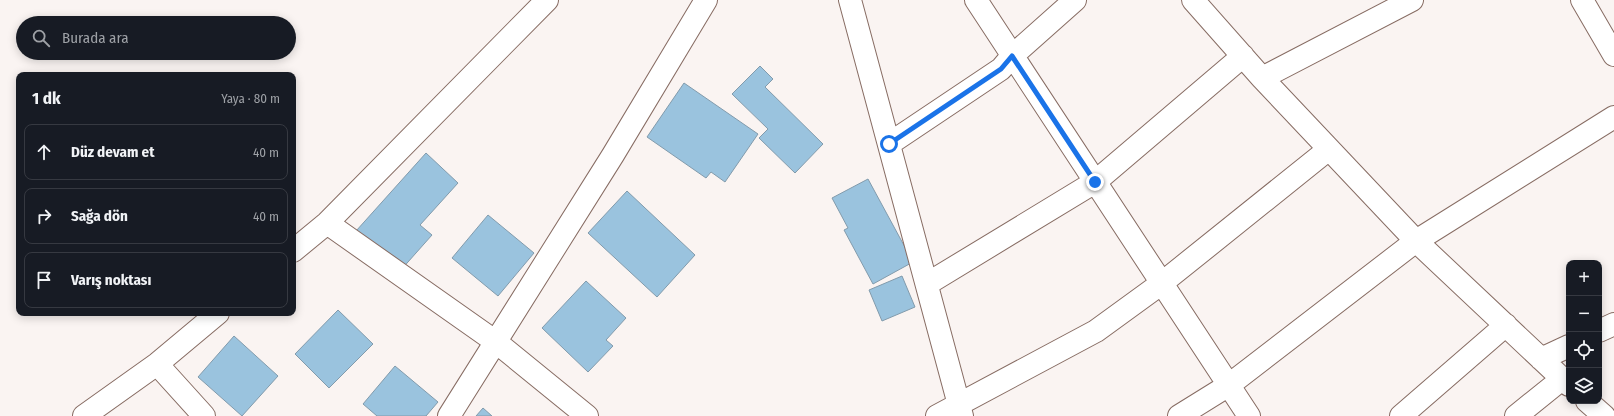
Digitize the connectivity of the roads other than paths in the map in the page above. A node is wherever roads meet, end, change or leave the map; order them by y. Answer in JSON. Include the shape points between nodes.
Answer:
{"nodes":[{"id":1,"x":547,"y":0,"type":"edge"},
{"id":2,"x":706,"y":0,"type":"edge"},
{"id":3,"x":850,"y":0,"type":"edge"},
{"id":4,"x":976,"y":0,"type":"edge"},
{"id":5,"x":1076,"y":0,"type":"edge"},
{"id":6,"x":1193,"y":0,"type":"edge"},
{"id":7,"x":1412,"y":0,"type":"edge"},
{"id":8,"x":1582,"y":0,"type":"edge"},
{"id":9,"x":1614,"y":55,"type":"edge"},
{"id":10,"x":1012,"y":56,"type":"junction"},
{"id":11,"x":1243,"y":56,"type":"junction"},
{"id":12,"x":1262,"y":78,"type":"junction"},
{"id":13,"x":1614,"y":117,"type":"edge"},
{"id":14,"x":889,"y":144,"type":"junction"},
{"id":15,"x":1329,"y":149,"type":"junction"},
{"id":16,"x":1095,"y":182,"type":"junction"},
{"id":17,"x":327,"y":223,"type":"junction"},
{"id":18,"x":1416,"y":241,"type":"junction"},
{"id":19,"x":296,"y":249,"type":"edge"},
{"id":20,"x":1162,"y":283,"type":"junction"},
{"id":21,"x":927,"y":284,"type":"junction"},
{"id":22,"x":214,"y":316,"type":"edge"},
{"id":23,"x":1506,"y":324,"type":"junction"},
{"id":24,"x":1614,"y":324,"type":"edge"},
{"id":25,"x":1602,"y":330,"type":"edge"},
{"id":26,"x":496,"y":342,"type":"junction"},
{"id":27,"x":1566,"y":347,"type":"edge"},
{"id":28,"x":1541,"y":359,"type":"junction"},
{"id":29,"x":157,"y":364,"type":"junction"},
{"id":30,"x":1566,"y":382,"type":"edge"},
{"id":31,"x":1229,"y":385,"type":"junction"},
{"id":32,"x":1590,"y":404,"type":"edge"},
{"id":33,"x":960,"y":410,"type":"edge"},
{"id":34,"x":84,"y":416,"type":"edge"},
{"id":35,"x":204,"y":416,"type":"edge"},
{"id":36,"x":449,"y":416,"type":"edge"},
{"id":37,"x":587,"y":416,"type":"edge"},
{"id":38,"x":937,"y":416,"type":"edge"},
{"id":39,"x":1179,"y":416,"type":"edge"},
{"id":40,"x":1249,"y":416,"type":"edge"},
{"id":41,"x":1401,"y":416,"type":"edge"},
{"id":42,"x":1516,"y":416,"type":"edge"},
{"id":43,"x":1604,"y":416,"type":"edge"}],
"edges":[{"from":1,"to":17,"type":"street"},
{"from":2,"to":26,"type":"street"},
{"from":3,"to":14,"type":"street"},
{"from":4,"to":10,"type":"street"},
{"from":5,"to":10,"type":"street"},
{"from":6,"to":11,"type":"street"},
{"from":7,"to":12,"type":"street"},
{"from":8,"to":9,"type":"street"},
{"from":10,"to":14,"type":"street","via":[[1001,69]]},
{"from":10,"to":16,"type":"street"},
{"from":11,"to":12,"type":"street"},
{"from":11,"to":16,"type":"street"},
{"from":12,"to":15,"type":"street"},
{"from":13,"to":18,"type":"street"},
{"from":14,"to":21,"type":"street"},
{"from":15,"to":18,"type":"street"},
{"from":15,"to":20,"type":"street"},
{"from":16,"to":20,"type":"street"},
{"from":16,"to":21,"type":"street"},
{"from":17,"to":19,"type":"street"},
{"from":17,"to":26,"type":"street"},
{"from":18,"to":23,"type":"street"},
{"from":18,"to":31,"type":"street"},
{"from":20,"to":31,"type":"street"},
{"from":20,"to":33,"type":"street","via":[[1096,330]]},
{"from":21,"to":33,"type":"street"},
{"from":22,"to":29,"type":"street"},
{"from":23,"to":28,"type":"street"},
{"from":23,"to":41,"type":"street"},
{"from":24,"to":25,"type":"street"},
{"from":26,"to":36,"type":"street"},
{"from":26,"to":37,"type":"street"},
{"from":27,"to":28,"type":"street"},
{"from":28,"to":30,"type":"street"},
{"from":29,"to":34,"type":"street"},
{"from":29,"to":35,"type":"street"},
{"from":30,"to":42,"type":"street"},
{"from":31,"to":39,"type":"street"},
{"from":31,"to":40,"type":"street"},
{"from":32,"to":43,"type":"street"},
{"from":33,"to":38,"type":"street"}]}
